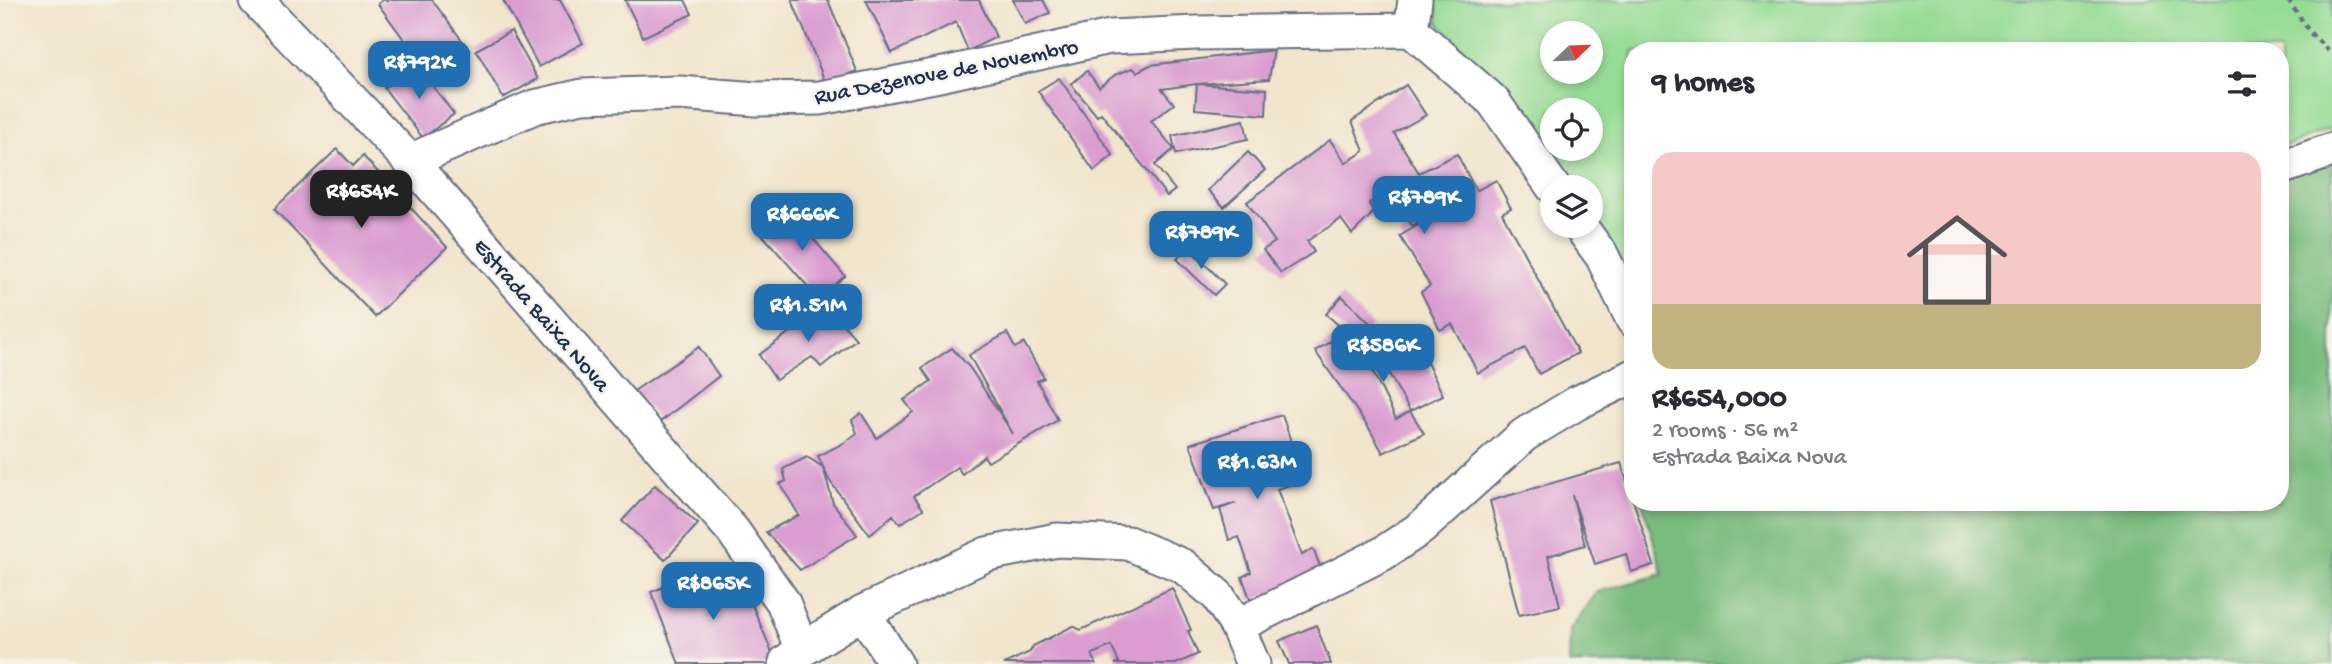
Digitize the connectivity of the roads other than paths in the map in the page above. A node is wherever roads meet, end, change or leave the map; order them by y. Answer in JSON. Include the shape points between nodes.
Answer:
{"nodes":[{"id":1,"x":257,"y":0,"type":"edge"},
{"id":2,"x":1413,"y":15,"type":"edge"},
{"id":3,"x":2332,"y":150,"type":"edge"},
{"id":4,"x":410,"y":161,"type":"junction"},
{"id":5,"x":2289,"y":165,"type":"edge"},
{"id":6,"x":1545,"y":175,"type":"edge"},
{"id":7,"x":1589,"y":238,"type":"edge"},
{"id":8,"x":1624,"y":301,"type":"edge"},
{"id":9,"x":1624,"y":380,"type":"edge"},
{"id":10,"x":863,"y":612,"type":"junction"},
{"id":11,"x":1237,"y":626,"type":"junction"},
{"id":12,"x":793,"y":657,"type":"edge"},
{"id":13,"x":896,"y":664,"type":"edge"},
{"id":14,"x":1253,"y":664,"type":"edge"}],
"edges":[{"from":1,"to":4,"type":"street","name":"Estrada Baixa Nova"},
{"from":2,"to":4,"type":"street","name":"Rua Dezenove de Novembro","via":[[1110,37],[820,97],[582,96],[534,107]]},
{"from":2,"to":6,"type":"street","via":[[1493,101]]},
{"from":3,"to":5,"type":"street"},
{"from":4,"to":12,"type":"street","name":"Estrada Baixa Nova","via":[[733,531],[783,602]]},
{"from":7,"to":8,"type":"street"},
{"from":9,"to":11,"type":"street","via":[[1524,435],[1421,528],[1392,548]]},
{"from":10,"to":11,"type":"street","via":[[987,554],[1057,540],[1128,542],[1183,566],[1218,596]]},
{"from":10,"to":12,"type":"street"},
{"from":10,"to":13,"type":"street"},
{"from":11,"to":14,"type":"street"}]}
